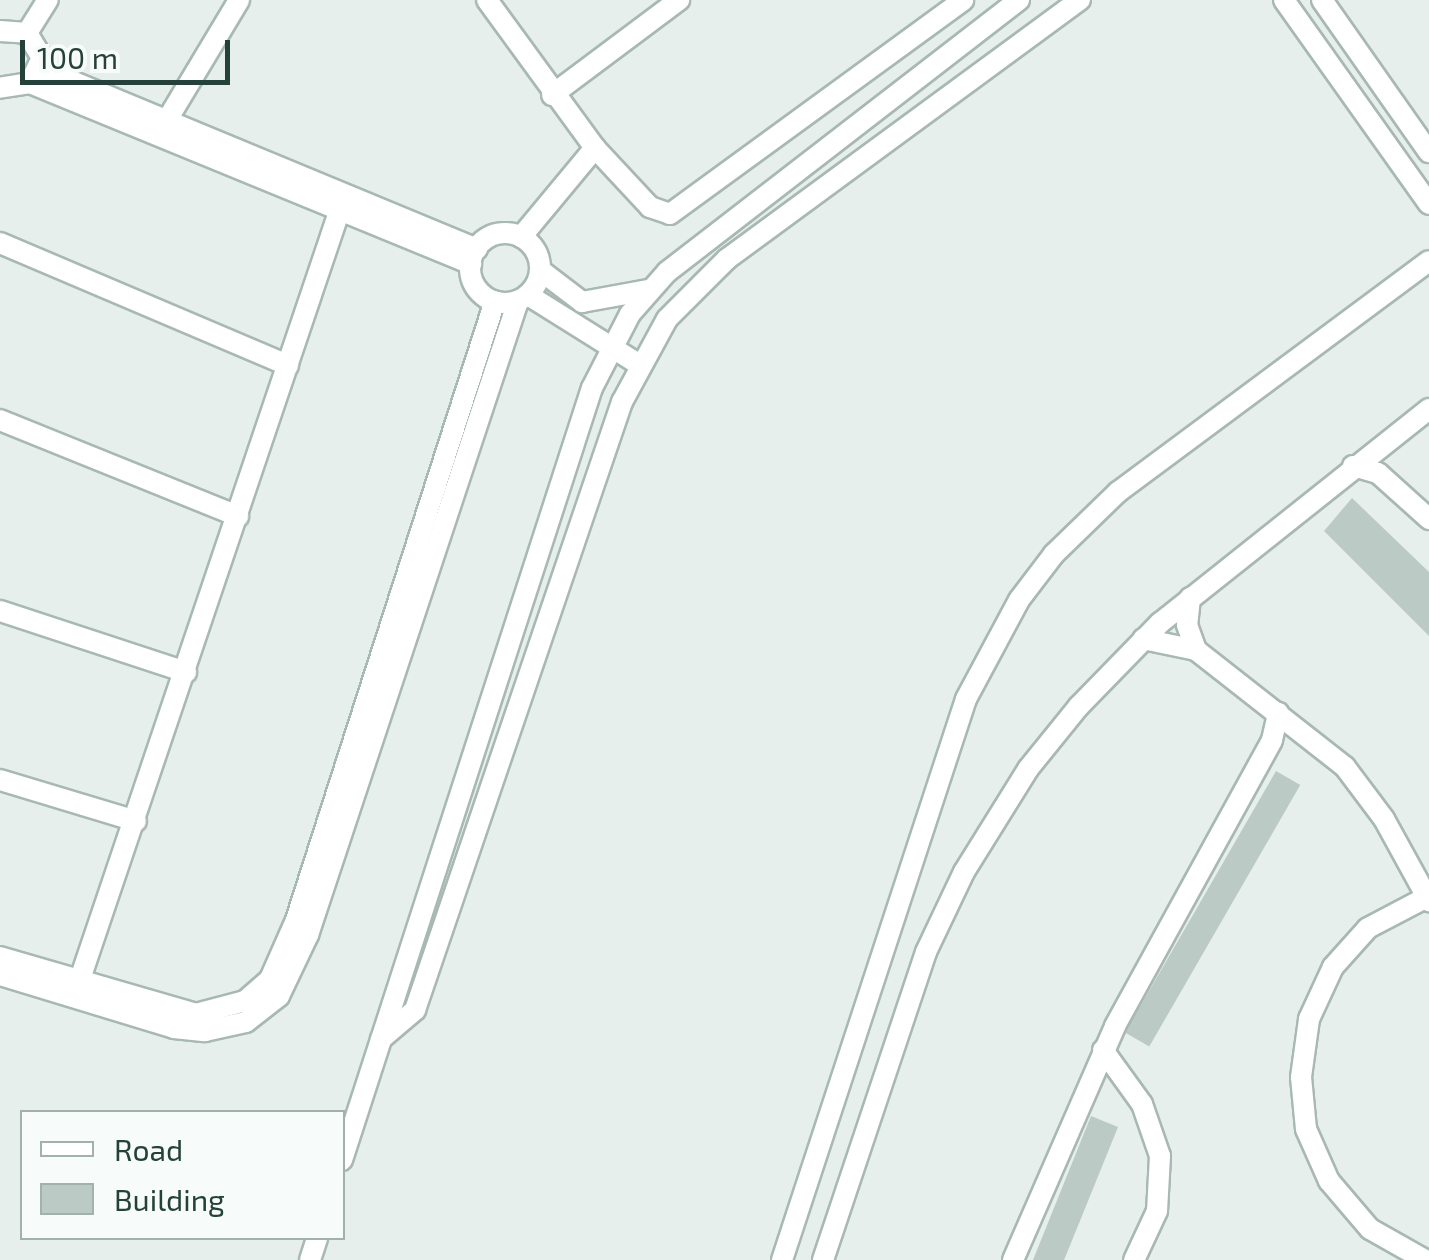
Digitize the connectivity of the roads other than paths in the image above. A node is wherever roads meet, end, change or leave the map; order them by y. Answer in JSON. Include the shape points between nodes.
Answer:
{"nodes":[{"id":1,"x":48,"y":0,"type":"edge"},
{"id":2,"x":239,"y":0,"type":"edge"},
{"id":3,"x":488,"y":0,"type":"edge"},
{"id":4,"x":678,"y":0,"type":"edge"},
{"id":5,"x":963,"y":0,"type":"edge"},
{"id":6,"x":1019,"y":0,"type":"edge"},
{"id":7,"x":1284,"y":0,"type":"edge"},
{"id":8,"x":1322,"y":0,"type":"edge"},
{"id":9,"x":1073,"y":2,"type":"edge"},
{"id":10,"x":0,"y":31,"type":"edge"},
{"id":11,"x":27,"y":34,"type":"junction"},
{"id":12,"x":35,"y":76,"type":"junction"},
{"id":13,"x":0,"y":88,"type":"edge"},
{"id":14,"x":552,"y":94,"type":"junction"},
{"id":15,"x":167,"y":120,"type":"junction"},
{"id":16,"x":596,"y":148,"type":"junction"},
{"id":17,"x":1429,"y":152,"type":"edge"},
{"id":18,"x":1429,"y":204,"type":"edge"},
{"id":19,"x":339,"y":212,"type":"junction"},
{"id":20,"x":521,"y":237,"type":"junction"},
{"id":21,"x":0,"y":243,"type":"edge"},
{"id":22,"x":474,"y":256,"type":"junction"},
{"id":23,"x":1429,"y":261,"type":"edge"},
{"id":24,"x":540,"y":270,"type":"junction"},
{"id":25,"x":649,"y":290,"type":"junction"},
{"id":26,"x":523,"y":298,"type":"junction"},
{"id":27,"x":495,"y":301,"type":"junction"},
{"id":28,"x":611,"y":347,"type":"junction"},
{"id":29,"x":288,"y":365,"type":"junction"},
{"id":30,"x":640,"y":365,"type":"junction"},
{"id":31,"x":1429,"y":408,"type":"edge"},
{"id":32,"x":0,"y":420,"type":"edge"},
{"id":33,"x":1387,"y":440,"type":"junction"},
{"id":34,"x":1353,"y":466,"type":"junction"},
{"id":35,"x":1389,"y":480,"type":"junction"},
{"id":36,"x":238,"y":516,"type":"junction"},
{"id":37,"x":1429,"y":519,"type":"edge"},
{"id":38,"x":419,"y":567,"type":"junction"},
{"id":39,"x":1190,"y":598,"type":"junction"},
{"id":40,"x":0,"y":611,"type":"edge"},
{"id":41,"x":1143,"y":640,"type":"junction"},
{"id":42,"x":1196,"y":650,"type":"junction"},
{"id":43,"x":186,"y":672,"type":"junction"},
{"id":44,"x":1278,"y":713,"type":"junction"},
{"id":45,"x":1318,"y":745,"type":"junction"},
{"id":46,"x":360,"y":747,"type":"junction"},
{"id":47,"x":1266,"y":750,"type":"junction"},
{"id":48,"x":0,"y":780,"type":"edge"},
{"id":49,"x":136,"y":821,"type":"junction"},
{"id":50,"x":1428,"y":899,"type":"edge"},
{"id":51,"x":0,"y":957,"type":"edge"},
{"id":52,"x":0,"y":975,"type":"edge"},
{"id":53,"x":79,"y":982,"type":"junction"},
{"id":54,"x":382,"y":1039,"type":"junction"},
{"id":55,"x":1103,"y":1050,"type":"junction"},
{"id":56,"x":1087,"y":1084,"type":"junction"},
{"id":57,"x":1134,"y":1091,"type":"junction"},
{"id":58,"x":345,"y":1151,"type":"edge"},
{"id":59,"x":782,"y":1260,"type":"edge"},
{"id":60,"x":822,"y":1260,"type":"edge"},
{"id":61,"x":1013,"y":1260,"type":"edge"},
{"id":62,"x":1134,"y":1260,"type":"edge"},
{"id":63,"x":1424,"y":1260,"type":"edge"}],
"edges":[{"from":1,"to":11,"type":"street"},
{"from":2,"to":15,"type":"street"},
{"from":3,"to":14,"type":"street"},
{"from":4,"to":14,"type":"street"},
{"from":5,"to":16,"type":"street","via":[[681,212],[650,207]]},
{"from":6,"to":25,"type":"street"},
{"from":7,"to":18,"type":"street"},
{"from":8,"to":17,"type":"street"},
{"from":9,"to":30,"type":"street","via":[[726,259],[667,319]]},
{"from":10,"to":11,"type":"street"},
{"from":11,"to":12,"type":"street","via":[[40,48]]},
{"from":12,"to":13,"type":"street"},
{"from":12,"to":15,"type":"street"},
{"from":12,"to":19,"type":"street"},
{"from":14,"to":16,"type":"street"},
{"from":15,"to":22,"type":"street"},
{"from":16,"to":20,"type":"street"},
{"from":19,"to":22,"type":"street"},
{"from":19,"to":29,"type":"street"},
{"from":20,"to":22,"type":"street","via":[[496,234]]},
{"from":20,"to":24,"type":"street","via":[[533,247]]},
{"from":21,"to":29,"type":"street"},
{"from":22,"to":27,"type":"street","via":[[476,287]]},
{"from":23,"to":59,"type":"street","via":[[1118,492],[1074,532],[1018,600],[966,699]]},
{"from":24,"to":25,"type":"street","via":[[582,302]]},
{"from":24,"to":26,"type":"street"},
{"from":25,"to":28,"type":"street"},
{"from":26,"to":27,"type":"street"},
{"from":26,"to":28,"type":"street"},
{"from":26,"to":38,"type":"street"},
{"from":27,"to":38,"type":"street"},
{"from":28,"to":30,"type":"street"},
{"from":28,"to":54,"type":"street"},
{"from":29,"to":36,"type":"street"},
{"from":30,"to":54,"type":"street","via":[[415,1010]]},
{"from":31,"to":33,"type":"street"},
{"from":32,"to":36,"type":"street"},
{"from":33,"to":34,"type":"street"},
{"from":33,"to":35,"type":"street"},
{"from":34,"to":35,"type":"street"},
{"from":34,"to":39,"type":"street"},
{"from":35,"to":37,"type":"street"},
{"from":36,"to":43,"type":"street"},
{"from":38,"to":46,"type":"street"},
{"from":39,"to":41,"type":"street"},
{"from":39,"to":42,"type":"street","via":[[1187,624]]},
{"from":40,"to":43,"type":"street"},
{"from":41,"to":42,"type":"street"},
{"from":41,"to":60,"type":"street","via":[[1053,737],[964,872],[910,994]]},
{"from":42,"to":44,"type":"street"},
{"from":43,"to":49,"type":"street"},
{"from":44,"to":45,"type":"street"},
{"from":44,"to":47,"type":"street"},
{"from":45,"to":47,"type":"street"},
{"from":45,"to":50,"type":"street","via":[[1345,767],[1384,819]]},
{"from":46,"to":52,"type":"street","via":[[298,961],[279,996],[246,1022],[204,1032],[174,1028]]},
{"from":46,"to":53,"type":"street","via":[[279,964],[258,991],[230,1008],[196,1014]]},
{"from":47,"to":55,"type":"street"},
{"from":48,"to":49,"type":"street"},
{"from":49,"to":53,"type":"street"},
{"from":50,"to":63,"type":"street","via":[[1368,928],[1333,967],[1310,1019],[1301,1077],[1306,1129],[1329,1181],[1370,1229]]},
{"from":51,"to":53,"type":"street"},
{"from":54,"to":58,"type":"street"},
{"from":55,"to":56,"type":"street"},
{"from":55,"to":57,"type":"street"},
{"from":56,"to":57,"type":"street","via":[[1111,1082]]},
{"from":56,"to":61,"type":"street"},
{"from":57,"to":62,"type":"street","via":[[1155,1133],[1161,1180],[1152,1226]]}]}
